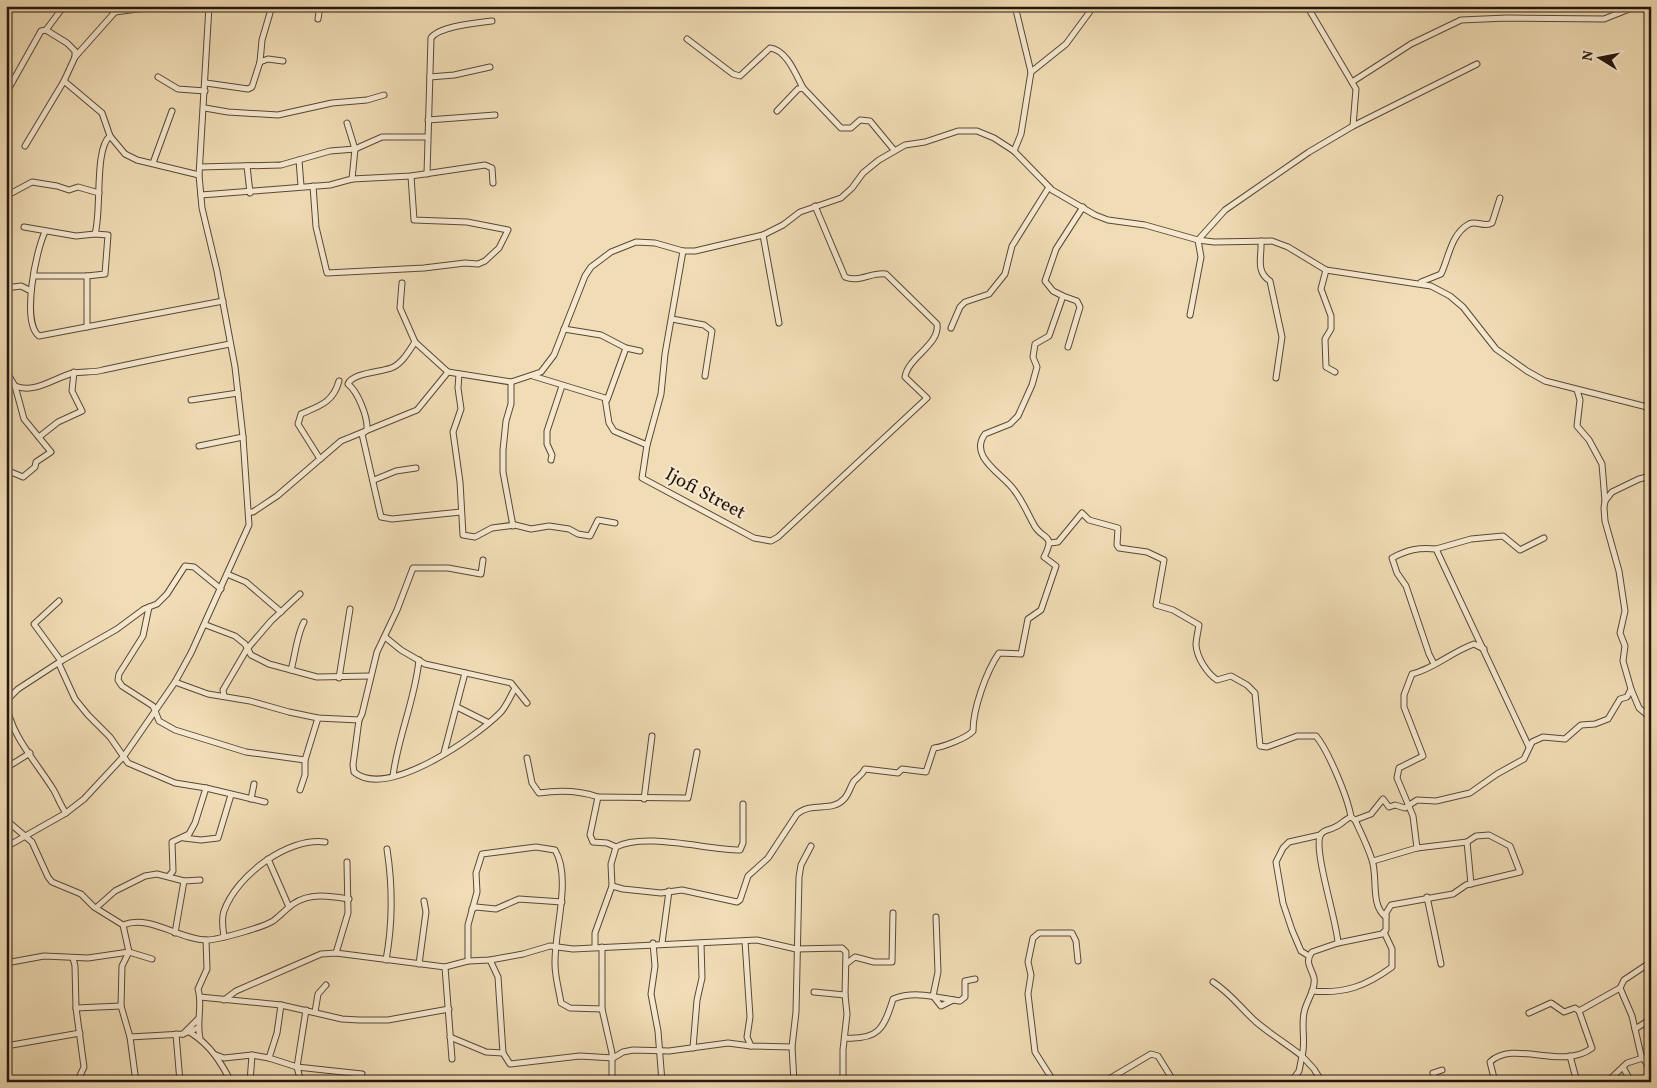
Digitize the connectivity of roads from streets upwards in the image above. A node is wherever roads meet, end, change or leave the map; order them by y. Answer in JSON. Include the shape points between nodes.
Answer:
{"nodes":[{"id":1,"x":64,"y":6,"type":"edge"},
{"id":2,"x":105,"y":6,"type":"edge"},
{"id":3,"x":155,"y":6,"type":"edge"},
{"id":4,"x":160,"y":6,"type":"edge"},
{"id":5,"x":209,"y":6,"type":"edge"},
{"id":6,"x":272,"y":6,"type":"edge"},
{"id":7,"x":320,"y":6,"type":"edge"},
{"id":8,"x":1015,"y":6,"type":"edge"},
{"id":9,"x":1094,"y":6,"type":"edge"},
{"id":10,"x":1307,"y":6,"type":"edge"},
{"id":11,"x":1637,"y":6,"type":"edge"},
{"id":12,"x":116,"y":12,"type":"junction"},
{"id":13,"x":318,"y":19,"type":"dead end"},
{"id":14,"x":492,"y":21,"type":"dead end"},
{"id":15,"x":46,"y":30,"type":"junction"},
{"id":16,"x":686,"y":39,"type":"dead end"},
{"id":17,"x":75,"y":57,"type":"junction"},
{"id":18,"x":283,"y":61,"type":"dead end"},
{"id":19,"x":260,"y":62,"type":"junction"},
{"id":20,"x":1478,"y":64,"type":"dead end"},
{"id":21,"x":490,"y":67,"type":"dead end"},
{"id":22,"x":1031,"y":72,"type":"junction"},
{"id":23,"x":158,"y":77,"type":"dead end"},
{"id":24,"x":430,"y":77,"type":"junction"},
{"id":25,"x":64,"y":81,"type":"junction"},
{"id":26,"x":1352,"y":82,"type":"junction"},
{"id":27,"x":206,"y":83,"type":"junction"},
{"id":28,"x":9,"y":88,"type":"dead end"},
{"id":29,"x":803,"y":88,"type":"junction"},
{"id":30,"x":205,"y":91,"type":"junction"},
{"id":31,"x":384,"y":95,"type":"dead end"},
{"id":32,"x":205,"y":108,"type":"junction"},
{"id":33,"x":172,"y":111,"type":"dead end"},
{"id":34,"x":777,"y":111,"type":"dead end"},
{"id":35,"x":495,"y":115,"type":"dead end"},
{"id":36,"x":428,"y":120,"type":"junction"},
{"id":37,"x":347,"y":123,"type":"dead end"},
{"id":38,"x":1353,"y":126,"type":"junction"},
{"id":39,"x":110,"y":136,"type":"junction"},
{"id":40,"x":427,"y":137,"type":"junction"},
{"id":41,"x":24,"y":146,"type":"dead end"},
{"id":42,"x":355,"y":149,"type":"junction"},
{"id":43,"x":894,"y":150,"type":"junction"},
{"id":44,"x":1014,"y":151,"type":"junction"},
{"id":45,"x":299,"y":160,"type":"junction"},
{"id":46,"x":153,"y":163,"type":"junction"},
{"id":47,"x":247,"y":166,"type":"junction"},
{"id":48,"x":200,"y":167,"type":"junction"},
{"id":49,"x":199,"y":174,"type":"junction"},
{"id":50,"x":427,"y":174,"type":"junction"},
{"id":51,"x":411,"y":176,"type":"junction"},
{"id":52,"x":352,"y":180,"type":"junction"},
{"id":53,"x":494,"y":183,"type":"dead end"},
{"id":54,"x":301,"y":186,"type":"junction"},
{"id":55,"x":313,"y":186,"type":"junction"},
{"id":56,"x":1049,"y":187,"type":"junction"},
{"id":57,"x":99,"y":192,"type":"junction"},
{"id":58,"x":250,"y":193,"type":"junction"},
{"id":59,"x":201,"y":195,"type":"junction"},
{"id":60,"x":6,"y":196,"type":"edge"},
{"id":61,"x":1500,"y":198,"type":"dead end"},
{"id":62,"x":815,"y":206,"type":"junction"},
{"id":63,"x":1083,"y":207,"type":"junction"},
{"id":64,"x":24,"y":227,"type":"dead end"},
{"id":65,"x":45,"y":232,"type":"junction"},
{"id":66,"x":95,"y":234,"type":"junction"},
{"id":67,"x":764,"y":235,"type":"junction"},
{"id":68,"x":1198,"y":240,"type":"junction"},
{"id":69,"x":1261,"y":241,"type":"junction"},
{"id":70,"x":682,"y":251,"type":"junction"},
{"id":71,"x":1326,"y":270,"type":"junction"},
{"id":72,"x":34,"y":276,"type":"junction"},
{"id":73,"x":87,"y":276,"type":"junction"},
{"id":74,"x":402,"y":283,"type":"dead end"},
{"id":75,"x":1420,"y":283,"type":"junction"},
{"id":76,"x":6,"y":288,"type":"edge"},
{"id":77,"x":31,"y":290,"type":"junction"},
{"id":78,"x":1063,"y":296,"type":"junction"},
{"id":79,"x":223,"y":301,"type":"junction"},
{"id":80,"x":1190,"y":315,"type":"dead end"},
{"id":81,"x":672,"y":319,"type":"junction"},
{"id":82,"x":779,"y":323,"type":"dead end"},
{"id":83,"x":88,"y":327,"type":"junction"},
{"id":84,"x":951,"y":328,"type":"dead end"},
{"id":85,"x":564,"y":329,"type":"junction"},
{"id":86,"x":416,"y":342,"type":"junction"},
{"id":87,"x":230,"y":344,"type":"junction"},
{"id":88,"x":1068,"y":347,"type":"dead end"},
{"id":89,"x":626,"y":348,"type":"junction"},
{"id":90,"x":640,"y":352,"type":"dead end"},
{"id":91,"x":6,"y":371,"type":"edge"},
{"id":92,"x":74,"y":372,"type":"junction"},
{"id":93,"x":448,"y":372,"type":"junction"},
{"id":94,"x":1335,"y":372,"type":"dead end"},
{"id":95,"x":459,"y":374,"type":"junction"},
{"id":96,"x":533,"y":376,"type":"junction"},
{"id":97,"x":705,"y":376,"type":"dead end"},
{"id":98,"x":1276,"y":378,"type":"dead end"},
{"id":99,"x":340,"y":381,"type":"dead end"},
{"id":100,"x":511,"y":382,"type":"junction"},
{"id":101,"x":15,"y":386,"type":"junction"},
{"id":102,"x":562,"y":386,"type":"junction"},
{"id":103,"x":1577,"y":390,"type":"junction"},
{"id":104,"x":238,"y":393,"type":"junction"},
{"id":105,"x":191,"y":400,"type":"dead end"},
{"id":106,"x":607,"y":400,"type":"junction"},
{"id":107,"x":1651,"y":408,"type":"edge"},
{"id":108,"x":362,"y":434,"type":"junction"},
{"id":109,"x":39,"y":437,"type":"junction"},
{"id":110,"x":243,"y":438,"type":"junction"},
{"id":111,"x":647,"y":445,"type":"junction"},
{"id":112,"x":199,"y":446,"type":"dead end"},
{"id":113,"x":320,"y":459,"type":"junction"},
{"id":114,"x":551,"y":460,"type":"dead end"},
{"id":115,"x":416,"y":468,"type":"dead end"},
{"id":116,"x":6,"y":470,"type":"edge"},
{"id":117,"x":1651,"y":476,"type":"edge"},
{"id":118,"x":374,"y":480,"type":"junction"},
{"id":119,"x":1605,"y":501,"type":"junction"},
{"id":120,"x":249,"y":512,"type":"junction"},
{"id":121,"x":461,"y":512,"type":"junction"},
{"id":122,"x":615,"y":523,"type":"dead end"},
{"id":123,"x":513,"y":526,"type":"junction"},
{"id":124,"x":1544,"y":538,"type":"dead end"},
{"id":125,"x":1050,"y":543,"type":"junction"},
{"id":126,"x":1436,"y":549,"type":"junction"},
{"id":127,"x":483,"y":560,"type":"dead end"},
{"id":128,"x":227,"y":574,"type":"junction"},
{"id":129,"x":221,"y":589,"type":"junction"},
{"id":130,"x":300,"y":594,"type":"dead end"},
{"id":131,"x":59,"y":601,"type":"dead end"},
{"id":132,"x":149,"y":607,"type":"junction"},
{"id":133,"x":350,"y":609,"type":"dead end"},
{"id":134,"x":281,"y":612,"type":"junction"},
{"id":135,"x":304,"y":622,"type":"dead end"},
{"id":136,"x":206,"y":625,"type":"junction"},
{"id":137,"x":385,"y":638,"type":"junction"},
{"id":138,"x":1484,"y":648,"type":"junction"},
{"id":139,"x":247,"y":649,"type":"junction"},
{"id":140,"x":419,"y":660,"type":"junction"},
{"id":141,"x":60,"y":662,"type":"junction"},
{"id":142,"x":1434,"y":664,"type":"junction"},
{"id":143,"x":291,"y":670,"type":"junction"},
{"id":144,"x":465,"y":673,"type":"junction"},
{"id":145,"x":370,"y":676,"type":"junction"},
{"id":146,"x":339,"y":678,"type":"junction"},
{"id":147,"x":175,"y":682,"type":"junction"},
{"id":148,"x":1631,"y":688,"type":"junction"},
{"id":149,"x":514,"y":690,"type":"junction"},
{"id":150,"x":224,"y":696,"type":"junction"},
{"id":151,"x":6,"y":701,"type":"edge"},
{"id":152,"x":527,"y":703,"type":"dead end"},
{"id":153,"x":457,"y":707,"type":"junction"},
{"id":154,"x":156,"y":711,"type":"junction"},
{"id":155,"x":318,"y":718,"type":"junction"},
{"id":156,"x":1651,"y":718,"type":"edge"},
{"id":157,"x":359,"y":720,"type":"junction"},
{"id":158,"x":487,"y":722,"type":"junction"},
{"id":159,"x":652,"y":736,"type":"dead end"},
{"id":160,"x":1529,"y":747,"type":"junction"},
{"id":161,"x":697,"y":752,"type":"dead end"},
{"id":162,"x":30,"y":753,"type":"junction"},
{"id":163,"x":444,"y":754,"type":"junction"},
{"id":164,"x":124,"y":756,"type":"junction"},
{"id":165,"x":527,"y":758,"type":"dead end"},
{"id":166,"x":305,"y":760,"type":"junction"},
{"id":167,"x":6,"y":768,"type":"edge"},
{"id":168,"x":393,"y":776,"type":"junction"},
{"id":169,"x":254,"y":784,"type":"dead end"},
{"id":170,"x":206,"y":788,"type":"junction"},
{"id":171,"x":300,"y":790,"type":"dead end"},
{"id":172,"x":231,"y":795,"type":"junction"},
{"id":173,"x":598,"y":797,"type":"junction"},
{"id":174,"x":251,"y":799,"type":"junction"},
{"id":175,"x":644,"y":799,"type":"junction"},
{"id":176,"x":265,"y":802,"type":"dead end"},
{"id":177,"x":743,"y":804,"type":"dead end"},
{"id":178,"x":1408,"y":806,"type":"junction"},
{"id":179,"x":66,"y":812,"type":"junction"},
{"id":180,"x":1353,"y":818,"type":"junction"},
{"id":181,"x":6,"y":820,"type":"edge"},
{"id":182,"x":1320,"y":835,"type":"junction"},
{"id":183,"x":25,"y":838,"type":"junction"},
{"id":184,"x":184,"y":838,"type":"junction"},
{"id":185,"x":325,"y":842,"type":"dead end"},
{"id":186,"x":1467,"y":842,"type":"junction"},
{"id":187,"x":810,"y":846,"type":"dead end"},
{"id":188,"x":6,"y":847,"type":"edge"},
{"id":189,"x":616,"y":847,"type":"junction"},
{"id":190,"x":1417,"y":848,"type":"junction"},
{"id":191,"x":387,"y":849,"type":"dead end"},
{"id":192,"x":268,"y":859,"type":"junction"},
{"id":193,"x":1373,"y":861,"type":"junction"},
{"id":194,"x":347,"y":862,"type":"dead end"},
{"id":195,"x":169,"y":876,"type":"junction"},
{"id":196,"x":200,"y":880,"type":"dead end"},
{"id":197,"x":184,"y":881,"type":"junction"},
{"id":198,"x":1471,"y":884,"type":"junction"},
{"id":199,"x":612,"y":886,"type":"junction"},
{"id":200,"x":668,"y":891,"type":"junction"},
{"id":201,"x":1427,"y":897,"type":"junction"},
{"id":202,"x":349,"y":899,"type":"junction"},
{"id":203,"x":424,"y":901,"type":"dead end"},
{"id":204,"x":562,"y":902,"type":"junction"},
{"id":205,"x":96,"y":907,"type":"junction"},
{"id":206,"x":290,"y":907,"type":"junction"},
{"id":207,"x":472,"y":909,"type":"junction"},
{"id":208,"x":893,"y":913,"type":"dead end"},
{"id":209,"x":936,"y":917,"type":"dead end"},
{"id":210,"x":1386,"y":917,"type":"junction"},
{"id":211,"x":123,"y":925,"type":"junction"},
{"id":212,"x":1384,"y":932,"type":"junction"},
{"id":213,"x":175,"y":933,"type":"junction"},
{"id":214,"x":224,"y":937,"type":"junction"},
{"id":215,"x":206,"y":940,"type":"junction"},
{"id":216,"x":745,"y":940,"type":"junction"},
{"id":217,"x":653,"y":943,"type":"junction"},
{"id":218,"x":662,"y":943,"type":"junction"},
{"id":219,"x":701,"y":943,"type":"junction"},
{"id":220,"x":1338,"y":943,"type":"junction"},
{"id":221,"x":555,"y":946,"type":"junction"},
{"id":222,"x":595,"y":947,"type":"junction"},
{"id":223,"x":602,"y":947,"type":"junction"},
{"id":224,"x":796,"y":949,"type":"junction"},
{"id":225,"x":128,"y":952,"type":"junction"},
{"id":226,"x":336,"y":953,"type":"junction"},
{"id":227,"x":1309,"y":956,"type":"junction"},
{"id":228,"x":73,"y":958,"type":"junction"},
{"id":229,"x":152,"y":959,"type":"dead end"},
{"id":230,"x":386,"y":960,"type":"junction"},
{"id":231,"x":468,"y":960,"type":"junction"},
{"id":232,"x":490,"y":960,"type":"junction"},
{"id":233,"x":1078,"y":961,"type":"dead end"},
{"id":234,"x":1651,"y":962,"type":"edge"},
{"id":235,"x":6,"y":963,"type":"edge"},
{"id":236,"x":419,"y":964,"type":"junction"},
{"id":237,"x":846,"y":964,"type":"junction"},
{"id":238,"x":1441,"y":964,"type":"dead end"},
{"id":239,"x":445,"y":967,"type":"junction"},
{"id":240,"x":975,"y":978,"type":"dead end"},
{"id":241,"x":1213,"y":982,"type":"dead end"},
{"id":242,"x":326,"y":985,"type":"dead end"},
{"id":243,"x":1620,"y":988,"type":"junction"},
{"id":244,"x":814,"y":992,"type":"dead end"},
{"id":245,"x":1312,"y":992,"type":"junction"},
{"id":246,"x":845,"y":995,"type":"junction"},
{"id":247,"x":933,"y":996,"type":"junction"},
{"id":248,"x":200,"y":997,"type":"junction"},
{"id":249,"x":224,"y":1000,"type":"junction"},
{"id":250,"x":953,"y":1000,"type":"junction"},
{"id":251,"x":281,"y":1005,"type":"junction"},
{"id":252,"x":121,"y":1006,"type":"junction"},
{"id":253,"x":76,"y":1008,"type":"junction"},
{"id":254,"x":449,"y":1009,"type":"junction"},
{"id":255,"x":602,"y":1009,"type":"junction"},
{"id":256,"x":306,"y":1010,"type":"junction"},
{"id":257,"x":1579,"y":1010,"type":"junction"},
{"id":258,"x":315,"y":1012,"type":"junction"},
{"id":259,"x":1529,"y":1013,"type":"dead end"},
{"id":260,"x":198,"y":1019,"type":"junction"},
{"id":261,"x":1651,"y":1019,"type":"edge"},
{"id":262,"x":198,"y":1028,"type":"junction"},
{"id":263,"x":1635,"y":1029,"type":"junction"},
{"id":264,"x":80,"y":1033,"type":"junction"},
{"id":265,"x":191,"y":1033,"type":"junction"},
{"id":266,"x":176,"y":1034,"type":"junction"},
{"id":267,"x":183,"y":1034,"type":"junction"},
{"id":268,"x":130,"y":1037,"type":"junction"},
{"id":269,"x":450,"y":1037,"type":"junction"},
{"id":270,"x":200,"y":1038,"type":"junction"},
{"id":271,"x":844,"y":1038,"type":"junction"},
{"id":272,"x":6,"y":1046,"type":"edge"},
{"id":273,"x":751,"y":1046,"type":"junction"},
{"id":274,"x":792,"y":1047,"type":"junction"},
{"id":275,"x":693,"y":1048,"type":"junction"},
{"id":276,"x":660,"y":1051,"type":"junction"},
{"id":277,"x":503,"y":1053,"type":"junction"},
{"id":278,"x":252,"y":1055,"type":"junction"},
{"id":279,"x":1302,"y":1056,"type":"junction"},
{"id":280,"x":1570,"y":1056,"type":"junction"},
{"id":281,"x":269,"y":1058,"type":"junction"},
{"id":282,"x":613,"y":1058,"type":"junction"},
{"id":283,"x":1642,"y":1058,"type":"junction"},
{"id":284,"x":452,"y":1059,"type":"dead end"},
{"id":285,"x":223,"y":1061,"type":"junction"},
{"id":286,"x":297,"y":1067,"type":"junction"},
{"id":287,"x":1623,"y":1067,"type":"junction"},
{"id":288,"x":1442,"y":1070,"type":"dead end"},
{"id":289,"x":1651,"y":1070,"type":"edge"},
{"id":290,"x":362,"y":1074,"type":"dead end"},
{"id":291,"x":1112,"y":1075,"type":"junction"},
{"id":292,"x":79,"y":1081,"type":"edge"},
{"id":293,"x":136,"y":1082,"type":"edge"},
{"id":294,"x":180,"y":1082,"type":"edge"},
{"id":295,"x":231,"y":1082,"type":"edge"},
{"id":296,"x":250,"y":1082,"type":"edge"},
{"id":297,"x":301,"y":1082,"type":"edge"},
{"id":298,"x":612,"y":1082,"type":"edge"},
{"id":299,"x":662,"y":1082,"type":"edge"},
{"id":300,"x":794,"y":1082,"type":"edge"},
{"id":301,"x":843,"y":1082,"type":"edge"},
{"id":302,"x":896,"y":1082,"type":"edge"},
{"id":303,"x":911,"y":1082,"type":"edge"},
{"id":304,"x":1054,"y":1082,"type":"edge"},
{"id":305,"x":1104,"y":1082,"type":"edge"},
{"id":306,"x":1115,"y":1082,"type":"edge"},
{"id":307,"x":1174,"y":1082,"type":"edge"},
{"id":308,"x":1291,"y":1082,"type":"edge"},
{"id":309,"x":1322,"y":1082,"type":"edge"},
{"id":310,"x":1437,"y":1082,"type":"edge"},
{"id":311,"x":1495,"y":1082,"type":"edge"},
{"id":312,"x":1577,"y":1082,"type":"edge"},
{"id":313,"x":1607,"y":1082,"type":"edge"},
{"id":314,"x":1631,"y":1082,"type":"edge"}],
"edges":[{"from":1,"to":15,"type":"street"},
{"from":2,"to":12,"type":"street"},
{"from":3,"to":4,"type":"street"},
{"from":3,"to":12,"type":"street"},
{"from":5,"to":27,"type":"street"},
{"from":6,"to":19,"type":"street","via":[[262,40]]},
{"from":7,"to":13,"type":"street"},
{"from":8,"to":22,"type":"street"},
{"from":9,"to":22,"type":"street","via":[[1066,44]]},
{"from":10,"to":26,"type":"street"},
{"from":11,"to":26,"type":"street","via":[[1604,19],[1461,20],[1411,44]]},
{"from":12,"to":17,"type":"street"},
{"from":14,"to":24,"type":"street","via":[[434,33],[429,44]]},
{"from":15,"to":17,"type":"street","via":[[74,49]]},
{"from":15,"to":28,"type":"street","via":[[41,31],[28,51]]},
{"from":16,"to":29,"type":"street","via":[[740,76],[770,48],[775,48],[786,59]]},
{"from":17,"to":25,"type":"street"},
{"from":18,"to":19,"type":"street"},
{"from":19,"to":27,"type":"street","via":[[255,81],[248,89]]},
{"from":20,"to":38,"type":"street"},
{"from":21,"to":24,"type":"street"},
{"from":22,"to":44,"type":"street"},
{"from":23,"to":30,"type":"street","via":[[178,89]]},
{"from":24,"to":36,"type":"street"},
{"from":25,"to":39,"type":"street","via":[[102,113]]},
{"from":25,"to":41,"type":"street"},
{"from":26,"to":38,"type":"street","via":[[1356,89]]},
{"from":27,"to":30,"type":"street"},
{"from":29,"to":34,"type":"street"},
{"from":29,"to":43,"type":"street","via":[[841,128],[850,128],[860,120],[870,121]]},
{"from":30,"to":32,"type":"street"},
{"from":31,"to":32,"type":"street","via":[[278,115]]},
{"from":32,"to":48,"type":"street"},
{"from":33,"to":46,"type":"street"},
{"from":35,"to":36,"type":"street"},
{"from":36,"to":40,"type":"street"},
{"from":37,"to":42,"type":"street"},
{"from":38,"to":68,"type":"street","via":[[1225,210]]},
{"from":39,"to":46,"type":"street","via":[[125,154]]},
{"from":39,"to":57,"type":"street","via":[[101,148]]},
{"from":40,"to":42,"type":"street","via":[[382,137]]},
{"from":40,"to":50,"type":"street"},
{"from":42,"to":45,"type":"street","via":[[330,151]]},
{"from":42,"to":52,"type":"street"},
{"from":43,"to":44,"type":"street","via":[[966,130],[994,138]]},
{"from":43,"to":62,"type":"street","via":[[863,174],[842,198]]},
{"from":44,"to":56,"type":"street"},
{"from":45,"to":47,"type":"street","via":[[281,165]]},
{"from":45,"to":54,"type":"street"},
{"from":46,"to":49,"type":"street"},
{"from":47,"to":48,"type":"street"},
{"from":47,"to":58,"type":"street"},
{"from":48,"to":49,"type":"street"},
{"from":49,"to":59,"type":"street"},
{"from":50,"to":51,"type":"street"},
{"from":50,"to":53,"type":"street","via":[[490,166]]},
{"from":51,"to":52,"type":"street"},
{"from":51,"to":55,"type":"street","via":[[414,220],[467,222],[508,230],[499,248],[478,264],[327,273],[316,227]]},
{"from":52,"to":55,"type":"street"},
{"from":54,"to":55,"type":"street"},
{"from":54,"to":58,"type":"street"},
{"from":56,"to":63,"type":"street"},
{"from":56,"to":84,"type":"street","via":[[1012,246],[1005,274],[989,294],[965,302]]},
{"from":57,"to":60,"type":"street","via":[[32,182]]},
{"from":57,"to":66,"type":"street","via":[[100,216]]},
{"from":58,"to":59,"type":"street"},
{"from":59,"to":79,"type":"street"},
{"from":61,"to":75,"type":"street","via":[[1492,223],[1469,224],[1452,242],[1441,274]]},
{"from":62,"to":67,"type":"street"},
{"from":62,"to":111,"type":"street","name":"Ijofi Street","via":[[845,277],[859,279],[886,274],[938,324],[934,338],[910,364],[904,377],[927,398],[771,541],[754,538],[642,478]]},
{"from":63,"to":68,"type":"street","via":[[1108,220],[1144,225]]},
{"from":63,"to":78,"type":"street","via":[[1056,249],[1045,281],[1053,291]]},
{"from":64,"to":65,"type":"street"},
{"from":65,"to":66,"type":"street","via":[[76,236]]},
{"from":65,"to":72,"type":"street","via":[[39,244]]},
{"from":66,"to":73,"type":"street","via":[[108,235],[107,264],[104,274]]},
{"from":67,"to":70,"type":"street","via":[[707,249]]},
{"from":67,"to":82,"type":"street"},
{"from":68,"to":69,"type":"street"},
{"from":68,"to":80,"type":"street","via":[[1201,257]]},
{"from":69,"to":71,"type":"street","via":[[1288,247]]},
{"from":69,"to":98,"type":"street","via":[[1259,269],[1270,280],[1282,337]]},
{"from":70,"to":81,"type":"street","name":"Ijofi Street"},
{"from":70,"to":85,"type":"street","via":[[636,242],[611,252],[591,267],[585,276]]},
{"from":71,"to":75,"type":"street"},
{"from":71,"to":94,"type":"street","via":[[1321,289],[1331,316],[1331,329],[1326,339],[1325,361],[1326,367]]},
{"from":72,"to":73,"type":"street"},
{"from":72,"to":77,"type":"street"},
{"from":73,"to":83,"type":"street"},
{"from":74,"to":86,"type":"street","via":[[400,308]]},
{"from":75,"to":103,"type":"street","via":[[1450,296],[1463,307],[1496,349],[1509,359],[1545,380]]},
{"from":76,"to":77,"type":"street","via":[[21,286]]},
{"from":77,"to":83,"type":"street","via":[[33,327],[39,336]]},
{"from":78,"to":88,"type":"street","via":[[1077,301],[1080,307]]},
{"from":78,"to":125,"type":"street","via":[[1049,336],[1035,344],[1033,357],[1037,367],[1024,406],[1010,424],[985,434],[981,443],[986,461],[1014,489],[1033,524]]},
{"from":79,"to":83,"type":"street"},
{"from":79,"to":87,"type":"street"},
{"from":81,"to":97,"type":"street","via":[[704,325],[712,331]]},
{"from":81,"to":111,"type":"street","name":"Ijofi Street","via":[[661,394]]},
{"from":85,"to":89,"type":"street","via":[[601,335]]},
{"from":85,"to":96,"type":"street","via":[[548,365]]},
{"from":86,"to":93,"type":"street"},
{"from":86,"to":108,"type":"street","via":[[391,368],[349,380],[348,384],[358,396],[368,423]]},
{"from":87,"to":92,"type":"street","via":[[101,371]]},
{"from":87,"to":104,"type":"street"},
{"from":89,"to":90,"type":"street"},
{"from":89,"to":106,"type":"street"},
{"from":91,"to":101,"type":"street"},
{"from":92,"to":101,"type":"street","via":[[32,388]]},
{"from":92,"to":109,"type":"street","via":[[72,391],[82,411],[58,422]]},
{"from":93,"to":95,"type":"street"},
{"from":93,"to":108,"type":"street","via":[[417,410]]},
{"from":95,"to":100,"type":"street"},
{"from":95,"to":121,"type":"street","via":[[461,409],[453,432]]},
{"from":96,"to":100,"type":"street"},
{"from":96,"to":102,"type":"street"},
{"from":99,"to":113,"type":"street","via":[[329,400],[301,414],[298,424]]},
{"from":100,"to":123,"type":"street","via":[[512,404],[506,421],[503,450]]},
{"from":101,"to":109,"type":"street","via":[[24,419]]},
{"from":102,"to":106,"type":"street"},
{"from":102,"to":114,"type":"street","via":[[547,431]]},
{"from":103,"to":107,"type":"street"},
{"from":103,"to":119,"type":"street","via":[[1580,400],[1577,426],[1602,464]]},
{"from":104,"to":105,"type":"street"},
{"from":104,"to":110,"type":"street"},
{"from":106,"to":111,"type":"street","via":[[609,423],[614,431]]},
{"from":108,"to":113,"type":"street","via":[[341,442]]},
{"from":108,"to":118,"type":"street"},
{"from":109,"to":116,"type":"street","via":[[51,452],[36,462],[35,467],[23,477]]},
{"from":110,"to":112,"type":"street"},
{"from":110,"to":120,"type":"street"},
{"from":113,"to":120,"type":"street","via":[[277,496]]},
{"from":115,"to":118,"type":"street","via":[[396,471]]},
{"from":117,"to":119,"type":"street","via":[[1612,492]]},
{"from":118,"to":121,"type":"street","via":[[382,519]]},
{"from":119,"to":148,"type":"street","via":[[1605,521],[1626,611],[1620,633],[1625,646],[1623,661]]},
{"from":120,"to":128,"type":"street","via":[[249,525]]},
{"from":121,"to":123,"type":"street","via":[[463,535],[475,537],[492,528]]},
{"from":122,"to":123,"type":"street","via":[[598,520],[590,536],[549,526],[531,529]]},
{"from":124,"to":126,"type":"street","via":[[1520,550],[1503,536],[1471,539]]},
{"from":125,"to":180,"type":"street","via":[[1058,542],[1082,514],[1094,523],[1118,528],[1119,548],[1147,552],[1164,560],[1156,605],[1173,610],[1199,625],[1196,645],[1205,669],[1212,676],[1217,680],[1231,676],[1255,693],[1260,746],[1297,736],[1316,736],[1322,742]]},
{"from":125,"to":200,"type":"street","via":[[1044,557],[1056,566],[1046,599],[1041,610],[1028,619],[1021,654],[999,653],[992,664],[979,695],[970,735],[947,746],[934,748],[926,772],[864,770],[844,800],[826,807],[803,809],[768,858],[748,876],[737,902],[682,890]]},
{"from":126,"to":138,"type":"street"},
{"from":126,"to":142,"type":"street","via":[[1422,547],[1392,558],[1396,573],[1406,586]]},
{"from":127,"to":137,"type":"street","via":[[482,573],[479,574],[448,568],[414,568]]},
{"from":128,"to":129,"type":"street"},
{"from":128,"to":134,"type":"street","via":[[246,582]]},
{"from":129,"to":132,"type":"street","via":[[194,567],[185,566],[167,594]]},
{"from":129,"to":136,"type":"street"},
{"from":130,"to":134,"type":"street"},
{"from":131,"to":141,"type":"street","via":[[34,624]]},
{"from":132,"to":141,"type":"street","via":[[117,630]]},
{"from":132,"to":154,"type":"street","via":[[143,636],[118,680]]},
{"from":133,"to":146,"type":"street"},
{"from":134,"to":139,"type":"street"},
{"from":135,"to":143,"type":"street"},
{"from":136,"to":139,"type":"street","via":[[235,636]]},
{"from":136,"to":147,"type":"street"},
{"from":137,"to":140,"type":"street"},
{"from":137,"to":145,"type":"street"},
{"from":138,"to":142,"type":"street","via":[[1474,644]]},
{"from":138,"to":160,"type":"street"},
{"from":139,"to":143,"type":"street","via":[[252,656]]},
{"from":139,"to":150,"type":"street","via":[[223,690]]},
{"from":140,"to":144,"type":"street","via":[[444,670]]},
{"from":140,"to":168,"type":"street"},
{"from":141,"to":151,"type":"street","via":[[18,688]]},
{"from":141,"to":164,"type":"street","via":[[75,699]]},
{"from":142,"to":178,"type":"street","via":[[1426,671],[1412,674],[1404,695],[1404,707],[1423,756],[1399,768],[1398,778]]},
{"from":143,"to":146,"type":"street","via":[[317,677]]},
{"from":144,"to":149,"type":"street","via":[[511,684]]},
{"from":144,"to":153,"type":"street"},
{"from":145,"to":146,"type":"street"},
{"from":145,"to":157,"type":"street"},
{"from":147,"to":150,"type":"street"},
{"from":147,"to":154,"type":"street"},
{"from":148,"to":156,"type":"street","via":[[1639,708]]},
{"from":148,"to":160,"type":"street","via":[[1608,719],[1580,725],[1565,740],[1543,737]]},
{"from":149,"to":152,"type":"street"},
{"from":149,"to":158,"type":"street","via":[[501,712]]},
{"from":150,"to":155,"type":"street"},
{"from":151,"to":162,"type":"street","via":[[15,733]]},
{"from":153,"to":158,"type":"street"},
{"from":153,"to":163,"type":"street"},
{"from":154,"to":164,"type":"street"},
{"from":154,"to":166,"type":"street","via":[[159,721],[183,732],[246,752]]},
{"from":155,"to":157,"type":"street"},
{"from":155,"to":166,"type":"street"},
{"from":157,"to":168,"type":"street","via":[[352,765],[354,772],[365,777]]},
{"from":158,"to":163,"type":"street","via":[[471,738]]},
{"from":159,"to":175,"type":"street"},
{"from":160,"to":178,"type":"street","via":[[1524,759],[1470,793],[1436,801],[1417,800]]},
{"from":161,"to":175,"type":"street","via":[[688,798]]},
{"from":162,"to":167,"type":"street"},
{"from":162,"to":179,"type":"street"},
{"from":163,"to":168,"type":"street","via":[[422,768]]},
{"from":164,"to":170,"type":"street","via":[[128,763],[148,773],[175,783]]},
{"from":164,"to":179,"type":"street","via":[[84,799]]},
{"from":165,"to":173,"type":"street","via":[[532,783],[540,793],[559,790]]},
{"from":166,"to":171,"type":"street"},
{"from":169,"to":174,"type":"street"},
{"from":170,"to":172,"type":"street"},
{"from":170,"to":184,"type":"street","via":[[190,834]]},
{"from":172,"to":174,"type":"street"},
{"from":172,"to":184,"type":"street","via":[[218,838]]},
{"from":173,"to":175,"type":"street"},
{"from":173,"to":189,"type":"street","via":[[590,835],[593,842]]},
{"from":174,"to":176,"type":"street"},
{"from":177,"to":189,"type":"street","via":[[744,843],[740,850],[660,842],[625,843]]},
{"from":178,"to":180,"type":"street","via":[[1389,807],[1384,798],[1371,814]]},
{"from":178,"to":190,"type":"street","via":[[1414,816]]},
{"from":179,"to":183,"type":"street"},
{"from":180,"to":182,"type":"street"},
{"from":180,"to":193,"type":"street"},
{"from":181,"to":183,"type":"street"},
{"from":182,"to":220,"type":"street","via":[[1320,860],[1334,910]]},
{"from":182,"to":227,"type":"street","via":[[1289,842],[1276,862],[1283,903],[1292,930],[1301,951]]},
{"from":183,"to":188,"type":"street"},
{"from":183,"to":205,"type":"street","via":[[32,842],[52,882],[81,894]]},
{"from":184,"to":195,"type":"street","via":[[172,842],[173,871]]},
{"from":185,"to":192,"type":"street","via":[[305,842]]},
{"from":186,"to":190,"type":"street"},
{"from":186,"to":198,"type":"street"},
{"from":186,"to":198,"type":"street","via":[[1476,836],[1489,835],[1510,846],[1520,872]]},
{"from":187,"to":224,"type":"street","via":[[801,865]]},
{"from":189,"to":199,"type":"street","via":[[611,864]]},
{"from":190,"to":193,"type":"street"},
{"from":191,"to":230,"type":"street","via":[[393,910]]},
{"from":192,"to":206,"type":"street"},
{"from":192,"to":214,"type":"street","via":[[240,884],[224,910]]},
{"from":193,"to":210,"type":"street","via":[[1377,898],[1381,914]]},
{"from":194,"to":202,"type":"street"},
{"from":195,"to":197,"type":"street"},
{"from":195,"to":205,"type":"street","via":[[145,876],[115,891]]},
{"from":196,"to":197,"type":"street"},
{"from":197,"to":213,"type":"street"},
{"from":198,"to":201,"type":"street","via":[[1453,894]]},
{"from":199,"to":200,"type":"street","via":[[661,894]]},
{"from":199,"to":222,"type":"street","via":[[595,933]]},
{"from":200,"to":218,"type":"street"},
{"from":201,"to":210,"type":"street","via":[[1391,905]]},
{"from":201,"to":238,"type":"street"},
{"from":202,"to":206,"type":"street","via":[[318,896]]},
{"from":202,"to":226,"type":"street"},
{"from":203,"to":236,"type":"street","via":[[426,912]]},
{"from":204,"to":207,"type":"street","via":[[519,899],[500,909]]},
{"from":204,"to":207,"type":"street","via":[[562,861],[555,850],[536,847],[482,854],[476,873],[478,892]]},
{"from":204,"to":221,"type":"street"},
{"from":205,"to":211,"type":"street"},
{"from":206,"to":214,"type":"street","via":[[264,926]]},
{"from":207,"to":231,"type":"street","via":[[468,925]]},
{"from":208,"to":237,"type":"street","via":[[892,962],[855,957]]},
{"from":209,"to":247,"type":"street","via":[[938,972]]},
{"from":210,"to":212,"type":"street","via":[[1388,925]]},
{"from":211,"to":213,"type":"street","via":[[144,922]]},
{"from":211,"to":225,"type":"street"},
{"from":212,"to":220,"type":"street","via":[[1375,937]]},
{"from":212,"to":245,"type":"street","via":[[1392,949],[1392,967],[1365,984],[1334,993]]},
{"from":213,"to":215,"type":"street"},
{"from":214,"to":215,"type":"street"},
{"from":215,"to":248,"type":"street","via":[[207,969],[198,989]]},
{"from":216,"to":219,"type":"street"},
{"from":216,"to":224,"type":"street"},
{"from":216,"to":273,"type":"street"},
{"from":217,"to":218,"type":"street"},
{"from":217,"to":223,"type":"street"},
{"from":217,"to":276,"type":"street","via":[[652,1006]]},
{"from":218,"to":219,"type":"street"},
{"from":219,"to":275,"type":"street","via":[[702,978]]},
{"from":220,"to":227,"type":"street"},
{"from":221,"to":222,"type":"street","via":[[573,949]]},
{"from":221,"to":232,"type":"street"},
{"from":221,"to":255,"type":"street","via":[[561,1002],[570,1008]]},
{"from":222,"to":223,"type":"street"},
{"from":223,"to":255,"type":"street"},
{"from":224,"to":237,"type":"street","via":[[842,948],[846,952]]},
{"from":224,"to":274,"type":"street","via":[[796,1012]]},
{"from":225,"to":228,"type":"street"},
{"from":225,"to":229,"type":"street"},
{"from":225,"to":252,"type":"street","via":[[122,966]]},
{"from":226,"to":230,"type":"street"},
{"from":226,"to":249,"type":"street","via":[[321,954],[236,991]]},
{"from":227,"to":245,"type":"street","via":[[1308,966],[1314,978]]},
{"from":228,"to":235,"type":"street","via":[[44,956]]},
{"from":228,"to":253,"type":"street"},
{"from":230,"to":236,"type":"street"},
{"from":231,"to":232,"type":"street"},
{"from":231,"to":239,"type":"street"},
{"from":232,"to":277,"type":"street","via":[[498,977]]},
{"from":233,"to":304,"type":"street","via":[[1072,933],[1039,933],[1033,938],[1028,962],[1031,975],[1028,994],[1035,1052]]},
{"from":234,"to":243,"type":"street","via":[[1624,980]]},
{"from":236,"to":239,"type":"street"},
{"from":237,"to":246,"type":"street"},
{"from":239,"to":254,"type":"street"},
{"from":240,"to":250,"type":"street","via":[[966,981],[964,999]]},
{"from":241,"to":279,"type":"street","via":[[1230,993],[1275,1038]]},
{"from":242,"to":258,"type":"street","via":[[318,994]]},
{"from":243,"to":257,"type":"street"},
{"from":243,"to":263,"type":"street"},
{"from":244,"to":246,"type":"street"},
{"from":245,"to":279,"type":"street","via":[[1304,1013]]},
{"from":246,"to":271,"type":"street"},
{"from":247,"to":250,"type":"street"},
{"from":247,"to":250,"type":"street","via":[[943,1006]]},
{"from":247,"to":271,"type":"street","via":[[899,996],[893,999],[891,1010],[878,1033],[857,1039]]},
{"from":248,"to":249,"type":"street"},
{"from":248,"to":260,"type":"street"},
{"from":249,"to":251,"type":"street"},
{"from":251,"to":256,"type":"street"},
{"from":251,"to":281,"type":"street"},
{"from":252,"to":253,"type":"street"},
{"from":252,"to":268,"type":"street"},
{"from":253,"to":264,"type":"street"},
{"from":254,"to":258,"type":"street","via":[[388,1020],[342,1019]]},
{"from":254,"to":269,"type":"street"},
{"from":255,"to":282,"type":"street"},
{"from":256,"to":258,"type":"street"},
{"from":256,"to":286,"type":"street"},
{"from":257,"to":259,"type":"street","via":[[1575,1008],[1564,1012],[1551,1003]]},
{"from":257,"to":280,"type":"street","via":[[1592,1048]]},
{"from":260,"to":262,"type":"street"},
{"from":260,"to":267,"type":"street"},
{"from":261,"to":263,"type":"street"},
{"from":262,"to":265,"type":"street"},
{"from":262,"to":270,"type":"street"},
{"from":263,"to":283,"type":"street"},
{"from":264,"to":272,"type":"street"},
{"from":264,"to":292,"type":"street","via":[[84,1067]]},
{"from":265,"to":267,"type":"street"},
{"from":265,"to":270,"type":"street"},
{"from":266,"to":267,"type":"street"},
{"from":266,"to":268,"type":"street"},
{"from":266,"to":294,"type":"street"},
{"from":268,"to":293,"type":"street"},
{"from":269,"to":277,"type":"street","via":[[486,1052]]},
{"from":269,"to":284,"type":"street"},
{"from":270,"to":285,"type":"street"},
{"from":271,"to":301,"type":"street"},
{"from":273,"to":274,"type":"street"},
{"from":273,"to":275,"type":"street","via":[[728,1043]]},
{"from":274,"to":300,"type":"street"},
{"from":275,"to":276,"type":"street"},
{"from":276,"to":282,"type":"street","via":[[633,1050]]},
{"from":276,"to":299,"type":"street"},
{"from":277,"to":282,"type":"street","via":[[510,1064],[580,1056]]},
{"from":278,"to":281,"type":"street"},
{"from":278,"to":285,"type":"street"},
{"from":278,"to":296,"type":"street"},
{"from":279,"to":308,"type":"street","via":[[1299,1071]]},
{"from":279,"to":309,"type":"street"},
{"from":280,"to":311,"type":"street","via":[[1561,1059],[1511,1054],[1495,1057],[1490,1062]]},
{"from":280,"to":312,"type":"street"},
{"from":281,"to":286,"type":"street"},
{"from":282,"to":298,"type":"street"},
{"from":283,"to":287,"type":"street"},
{"from":283,"to":289,"type":"street"},
{"from":285,"to":295,"type":"street"},
{"from":286,"to":290,"type":"street"},
{"from":286,"to":297,"type":"street"},
{"from":287,"to":313,"type":"street"},
{"from":287,"to":314,"type":"street"},
{"from":288,"to":310,"type":"street","via":[[1433,1073]]},
{"from":291,"to":305,"type":"street"},
{"from":291,"to":306,"type":"street"},
{"from":291,"to":307,"type":"street","via":[[1151,1054],[1158,1056]]},
{"from":302,"to":303,"type":"street"}]}
